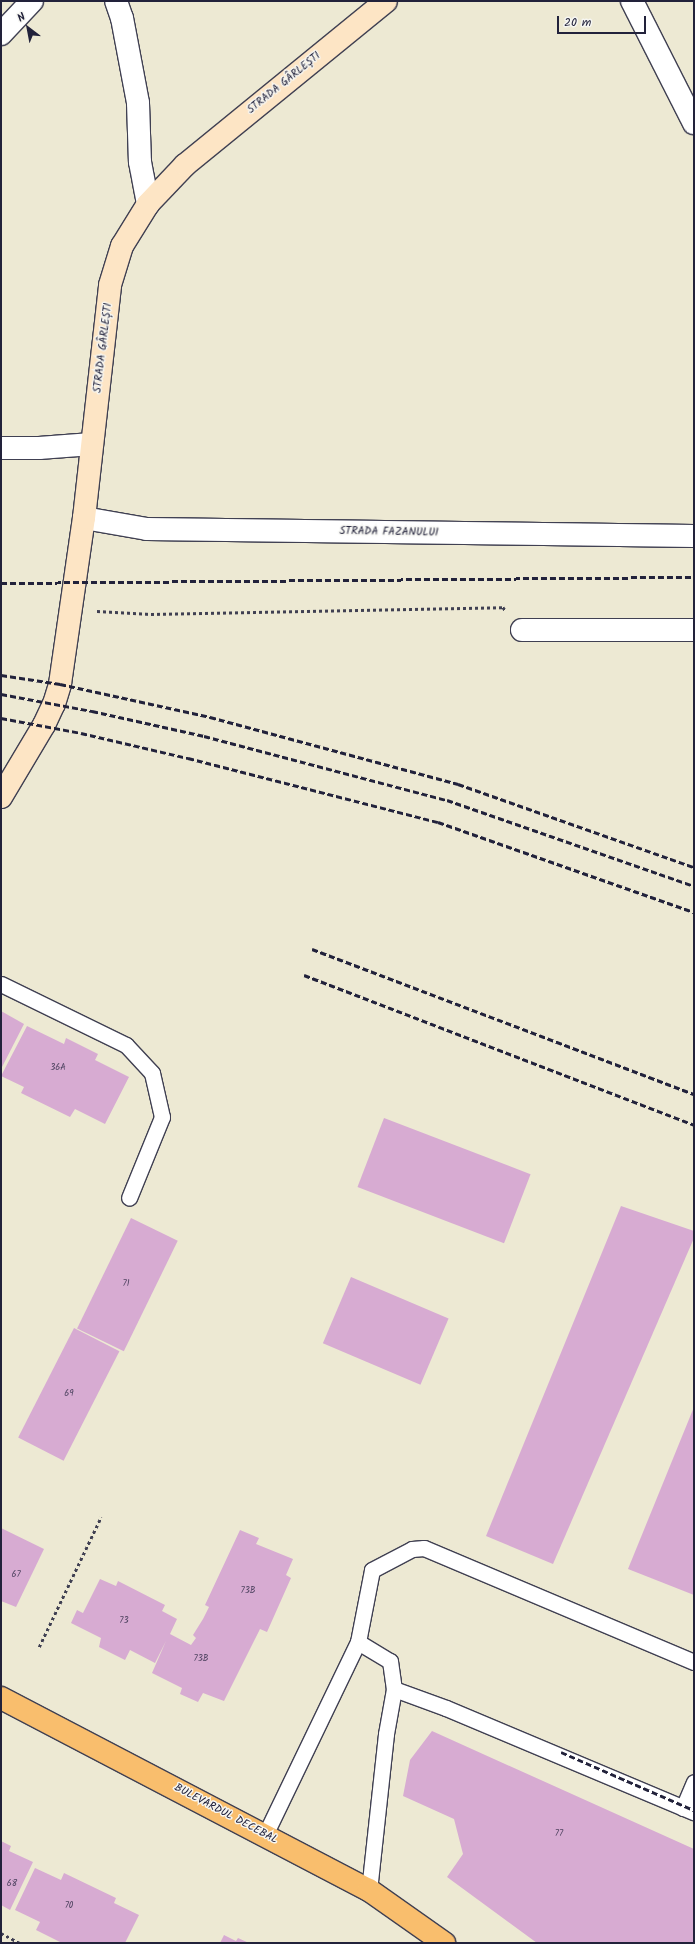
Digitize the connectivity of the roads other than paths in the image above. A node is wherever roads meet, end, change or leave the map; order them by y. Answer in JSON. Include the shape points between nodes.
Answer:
{"nodes":[{"id":1,"x":32,"y":1,"type":"edge"},
{"id":2,"x":116,"y":1,"type":"edge"},
{"id":3,"x":386,"y":1,"type":"edge"},
{"id":4,"x":632,"y":1,"type":"edge"},
{"id":5,"x":1,"y":34,"type":"edge"},
{"id":6,"x":694,"y":123,"type":"edge"},
{"id":7,"x":148,"y":204,"type":"junction"},
{"id":8,"x":92,"y":444,"type":"junction"},
{"id":9,"x":1,"y":448,"type":"edge"},
{"id":10,"x":84,"y":518,"type":"junction"},
{"id":11,"x":694,"y":536,"type":"edge"},
{"id":12,"x":522,"y":630,"type":"road end"},
{"id":13,"x":694,"y":630,"type":"edge"},
{"id":14,"x":1,"y":797,"type":"edge"},
{"id":15,"x":1,"y":984,"type":"edge"},
{"id":16,"x":129,"y":1198,"type":"dead end"},
{"id":17,"x":358,"y":1642,"type":"junction"},
{"id":18,"x":694,"y":1662,"type":"edge"},
{"id":19,"x":394,"y":1689,"type":"junction"},
{"id":20,"x":1,"y":1698,"type":"edge"},
{"id":21,"x":694,"y":1782,"type":"edge"},
{"id":22,"x":688,"y":1810,"type":"edge"},
{"id":23,"x":265,"y":1835,"type":"junction"},
{"id":24,"x":369,"y":1890,"type":"junction"},
{"id":25,"x":444,"y":1943,"type":"edge"}],
"edges":[{"from":1,"to":5,"type":"street"},
{"from":2,"to":7,"type":"street","via":[[122,18],[138,103],[140,162]]},
{"from":3,"to":7,"type":"street","name":"STRADA GÂRLEȘTI","via":[[185,164]]},
{"from":4,"to":6,"type":"street"},
{"from":7,"to":8,"type":"street","name":"STRADA GÂRLEȘTI","via":[[122,246],[110,285]]},
{"from":8,"to":9,"type":"street"},
{"from":8,"to":10,"type":"street","name":"STRADA GÂRLEȘTI"},
{"from":10,"to":11,"type":"street","name":"STRADA FAZANULUI","via":[[147,529]]},
{"from":10,"to":14,"type":"street","name":"STRADA GÂRLEȘTI","via":[[60,684],[54,704],[34,743]]},
{"from":12,"to":13,"type":"street"},
{"from":15,"to":16,"type":"lane","via":[[126,1045],[152,1073],[162,1117]]},
{"from":17,"to":18,"type":"lane","via":[[372,1570],[412,1549],[424,1548]]},
{"from":17,"to":19,"type":"lane","via":[[390,1661]]},
{"from":17,"to":23,"type":"lane"},
{"from":19,"to":22,"type":"lane","via":[[446,1708]]},
{"from":19,"to":24,"type":"lane","via":[[386,1734]]},
{"from":20,"to":23,"type":"main road","name":"BULEVARDUL DECEBAL"},
{"from":21,"to":22,"type":"lane"},
{"from":23,"to":24,"type":"main road","name":"BULEVARDUL DECEBAL"},
{"from":24,"to":25,"type":"main road","name":"BULEVARDUL DECEBAL"}]}
